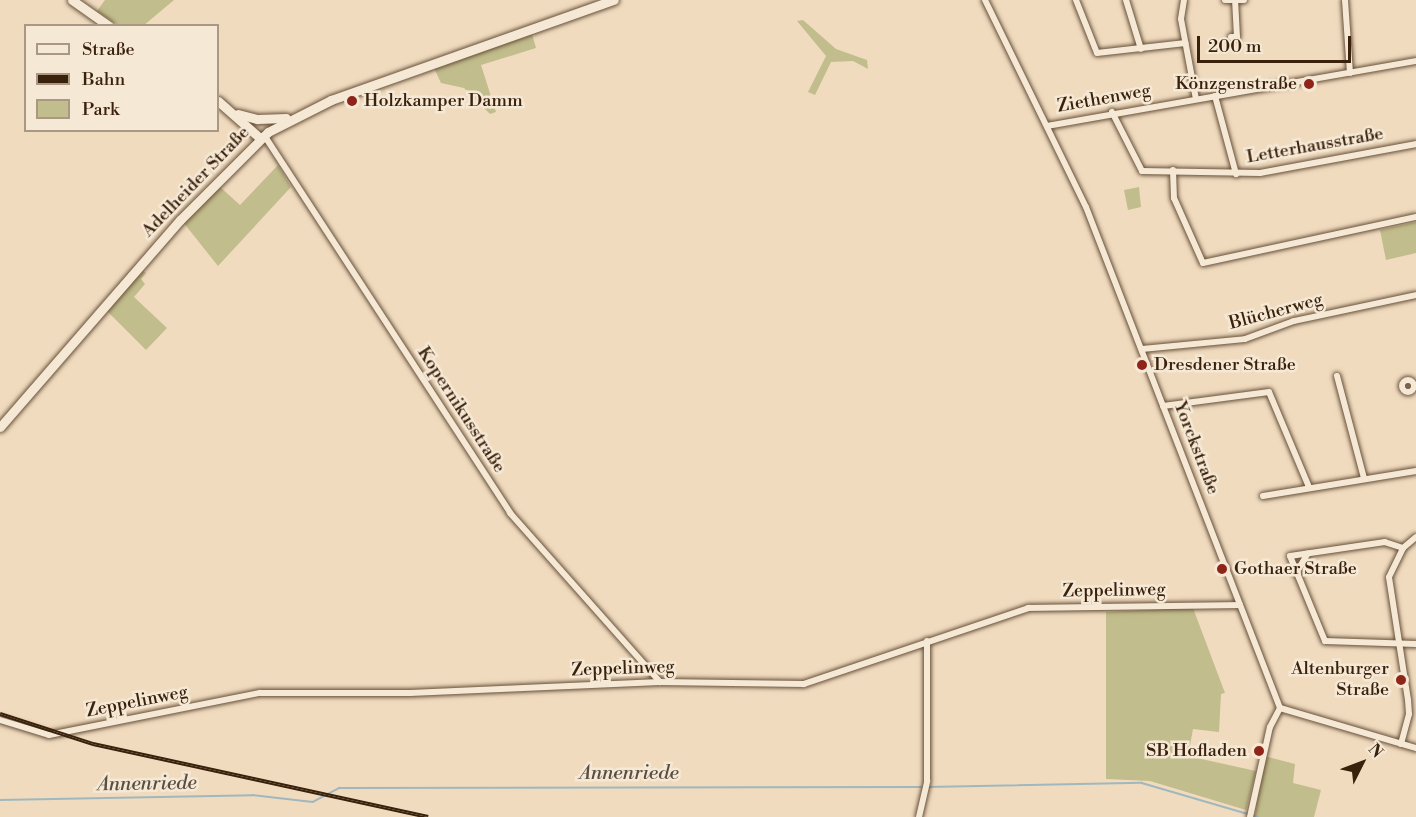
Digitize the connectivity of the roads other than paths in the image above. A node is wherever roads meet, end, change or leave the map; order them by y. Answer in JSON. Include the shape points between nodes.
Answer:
{"nodes":[{"id":1,"x":72,"y":0,"type":"edge"},
{"id":2,"x":614,"y":0,"type":"edge"},
{"id":3,"x":985,"y":0,"type":"edge"},
{"id":4,"x":1076,"y":0,"type":"edge"},
{"id":5,"x":1126,"y":0,"type":"edge"},
{"id":6,"x":1184,"y":0,"type":"edge"},
{"id":7,"x":1225,"y":0,"type":"edge"},
{"id":8,"x":1244,"y":0,"type":"edge"},
{"id":9,"x":1345,"y":0,"type":"edge"},
{"id":10,"x":1235,"y":1,"type":"edge"},
{"id":11,"x":105,"y":24,"type":"edge"},
{"id":12,"x":1244,"y":37,"type":"dead end"},
{"id":13,"x":1185,"y":44,"type":"junction"},
{"id":14,"x":1141,"y":48,"type":"junction"},
{"id":15,"x":1416,"y":61,"type":"edge"},
{"id":16,"x":1350,"y":72,"type":"junction"},
{"id":17,"x":1215,"y":96,"type":"junction"},
{"id":18,"x":1196,"y":99,"type":"junction"},
{"id":19,"x":219,"y":102,"type":"edge"},
{"id":20,"x":1112,"y":112,"type":"junction"},
{"id":21,"x":236,"y":113,"type":"junction"},
{"id":22,"x":290,"y":118,"type":"junction"},
{"id":23,"x":257,"y":119,"type":"junction"},
{"id":24,"x":1047,"y":126,"type":"junction"},
{"id":25,"x":264,"y":135,"type":"junction"},
{"id":26,"x":1416,"y":144,"type":"edge"},
{"id":27,"x":1173,"y":171,"type":"junction"},
{"id":28,"x":1236,"y":174,"type":"junction"},
{"id":29,"x":1416,"y":217,"type":"edge"},
{"id":30,"x":1416,"y":295,"type":"edge"},
{"id":31,"x":1142,"y":349,"type":"junction"},
{"id":32,"x":1337,"y":376,"type":"dead end"},
{"id":33,"x":1163,"y":406,"type":"junction"},
{"id":34,"x":0,"y":427,"type":"edge"},
{"id":35,"x":1416,"y":471,"type":"edge"},
{"id":36,"x":1364,"y":478,"type":"junction"},
{"id":37,"x":1309,"y":487,"type":"junction"},
{"id":38,"x":1263,"y":496,"type":"dead end"},
{"id":39,"x":1416,"y":537,"type":"edge"},
{"id":40,"x":1403,"y":549,"type":"junction"},
{"id":41,"x":1308,"y":553,"type":"junction"},
{"id":42,"x":1296,"y":573,"type":"junction"},
{"id":43,"x":1240,"y":605,"type":"junction"},
{"id":44,"x":927,"y":641,"type":"junction"},
{"id":45,"x":1399,"y":644,"type":"junction"},
{"id":46,"x":1416,"y":644,"type":"edge"},
{"id":47,"x":660,"y":682,"type":"junction"},
{"id":48,"x":1280,"y":708,"type":"junction"},
{"id":49,"x":0,"y":720,"type":"edge"},
{"id":50,"x":1401,"y":744,"type":"junction"},
{"id":51,"x":1416,"y":748,"type":"edge"},
{"id":52,"x":1250,"y":815,"type":"edge"},
{"id":53,"x":919,"y":817,"type":"edge"}],
"edges":[{"from":1,"to":11,"type":"main road"},
{"from":2,"to":22,"type":"main road","name":"Adelheider Straße"},
{"from":3,"to":24,"type":"street","name":"Yorckstraße"},
{"from":4,"to":14,"type":"street","via":[[1097,53]]},
{"from":5,"to":14,"type":"street"},
{"from":6,"to":13,"type":"street","via":[[1181,19]]},
{"from":7,"to":10,"type":"street"},
{"from":8,"to":10,"type":"street"},
{"from":9,"to":16,"type":"street"},
{"from":10,"to":12,"type":"street","via":[[1234,37]]},
{"from":13,"to":14,"type":"street"},
{"from":13,"to":18,"type":"street"},
{"from":15,"to":16,"type":"street","name":"Ziethenweg"},
{"from":16,"to":17,"type":"street","name":"Ziethenweg"},
{"from":17,"to":18,"type":"street","name":"Ziethenweg"},
{"from":17,"to":28,"type":"street"},
{"from":18,"to":20,"type":"street","name":"Ziethenweg"},
{"from":19,"to":21,"type":"main road"},
{"from":20,"to":24,"type":"street","name":"Ziethenweg"},
{"from":20,"to":27,"type":"street","name":"Letterhausstraße","via":[[1139,168]]},
{"from":21,"to":23,"type":"main road"},
{"from":21,"to":25,"type":"main road"},
{"from":22,"to":23,"type":"main road"},
{"from":22,"to":25,"type":"main road","name":"Adelheider Straße"},
{"from":23,"to":25,"type":"main road"},
{"from":24,"to":31,"type":"street","name":"Yorckstraße","via":[[1086,207]]},
{"from":25,"to":34,"type":"main road","name":"Adelheider Straße","via":[[180,220]]},
{"from":25,"to":47,"type":"street","name":"Kopernikusstraße","via":[[510,513]]},
{"from":26,"to":28,"type":"street","name":"Letterhausstraße"},
{"from":27,"to":28,"type":"street","name":"Letterhausstraße"},
{"from":27,"to":29,"type":"street","via":[[1174,198],[1203,263]]},
{"from":30,"to":31,"type":"street","name":"Blücherweg","via":[[1294,321],[1245,339]]},
{"from":31,"to":33,"type":"street","name":"Yorckstraße"},
{"from":32,"to":36,"type":"street"},
{"from":33,"to":37,"type":"street","via":[[1269,392]]},
{"from":33,"to":43,"type":"street","name":"Yorckstraße"},
{"from":35,"to":36,"type":"street"},
{"from":36,"to":37,"type":"street"},
{"from":37,"to":38,"type":"street"},
{"from":39,"to":40,"type":"street"},
{"from":40,"to":41,"type":"street","via":[[1385,542]]},
{"from":40,"to":45,"type":"street","via":[[1389,577]]},
{"from":41,"to":42,"type":"street"},
{"from":41,"to":42,"type":"street","via":[[1290,556]]},
{"from":42,"to":45,"type":"street","via":[[1325,641]]},
{"from":43,"to":44,"type":"street","name":"Zeppelinweg","via":[[1028,608]]},
{"from":43,"to":48,"type":"street","name":"Yorckstraße"},
{"from":44,"to":47,"type":"street","name":"Zeppelinweg","via":[[804,684]]},
{"from":44,"to":53,"type":"street","via":[[927,780]]},
{"from":45,"to":46,"type":"street"},
{"from":45,"to":50,"type":"street","via":[[1409,714]]},
{"from":47,"to":49,"type":"street","name":"Zeppelinweg","via":[[410,693],[260,693],[49,735]]},
{"from":48,"to":50,"type":"street"},
{"from":48,"to":52,"type":"street","via":[[1270,727]]},
{"from":50,"to":51,"type":"street"}]}
